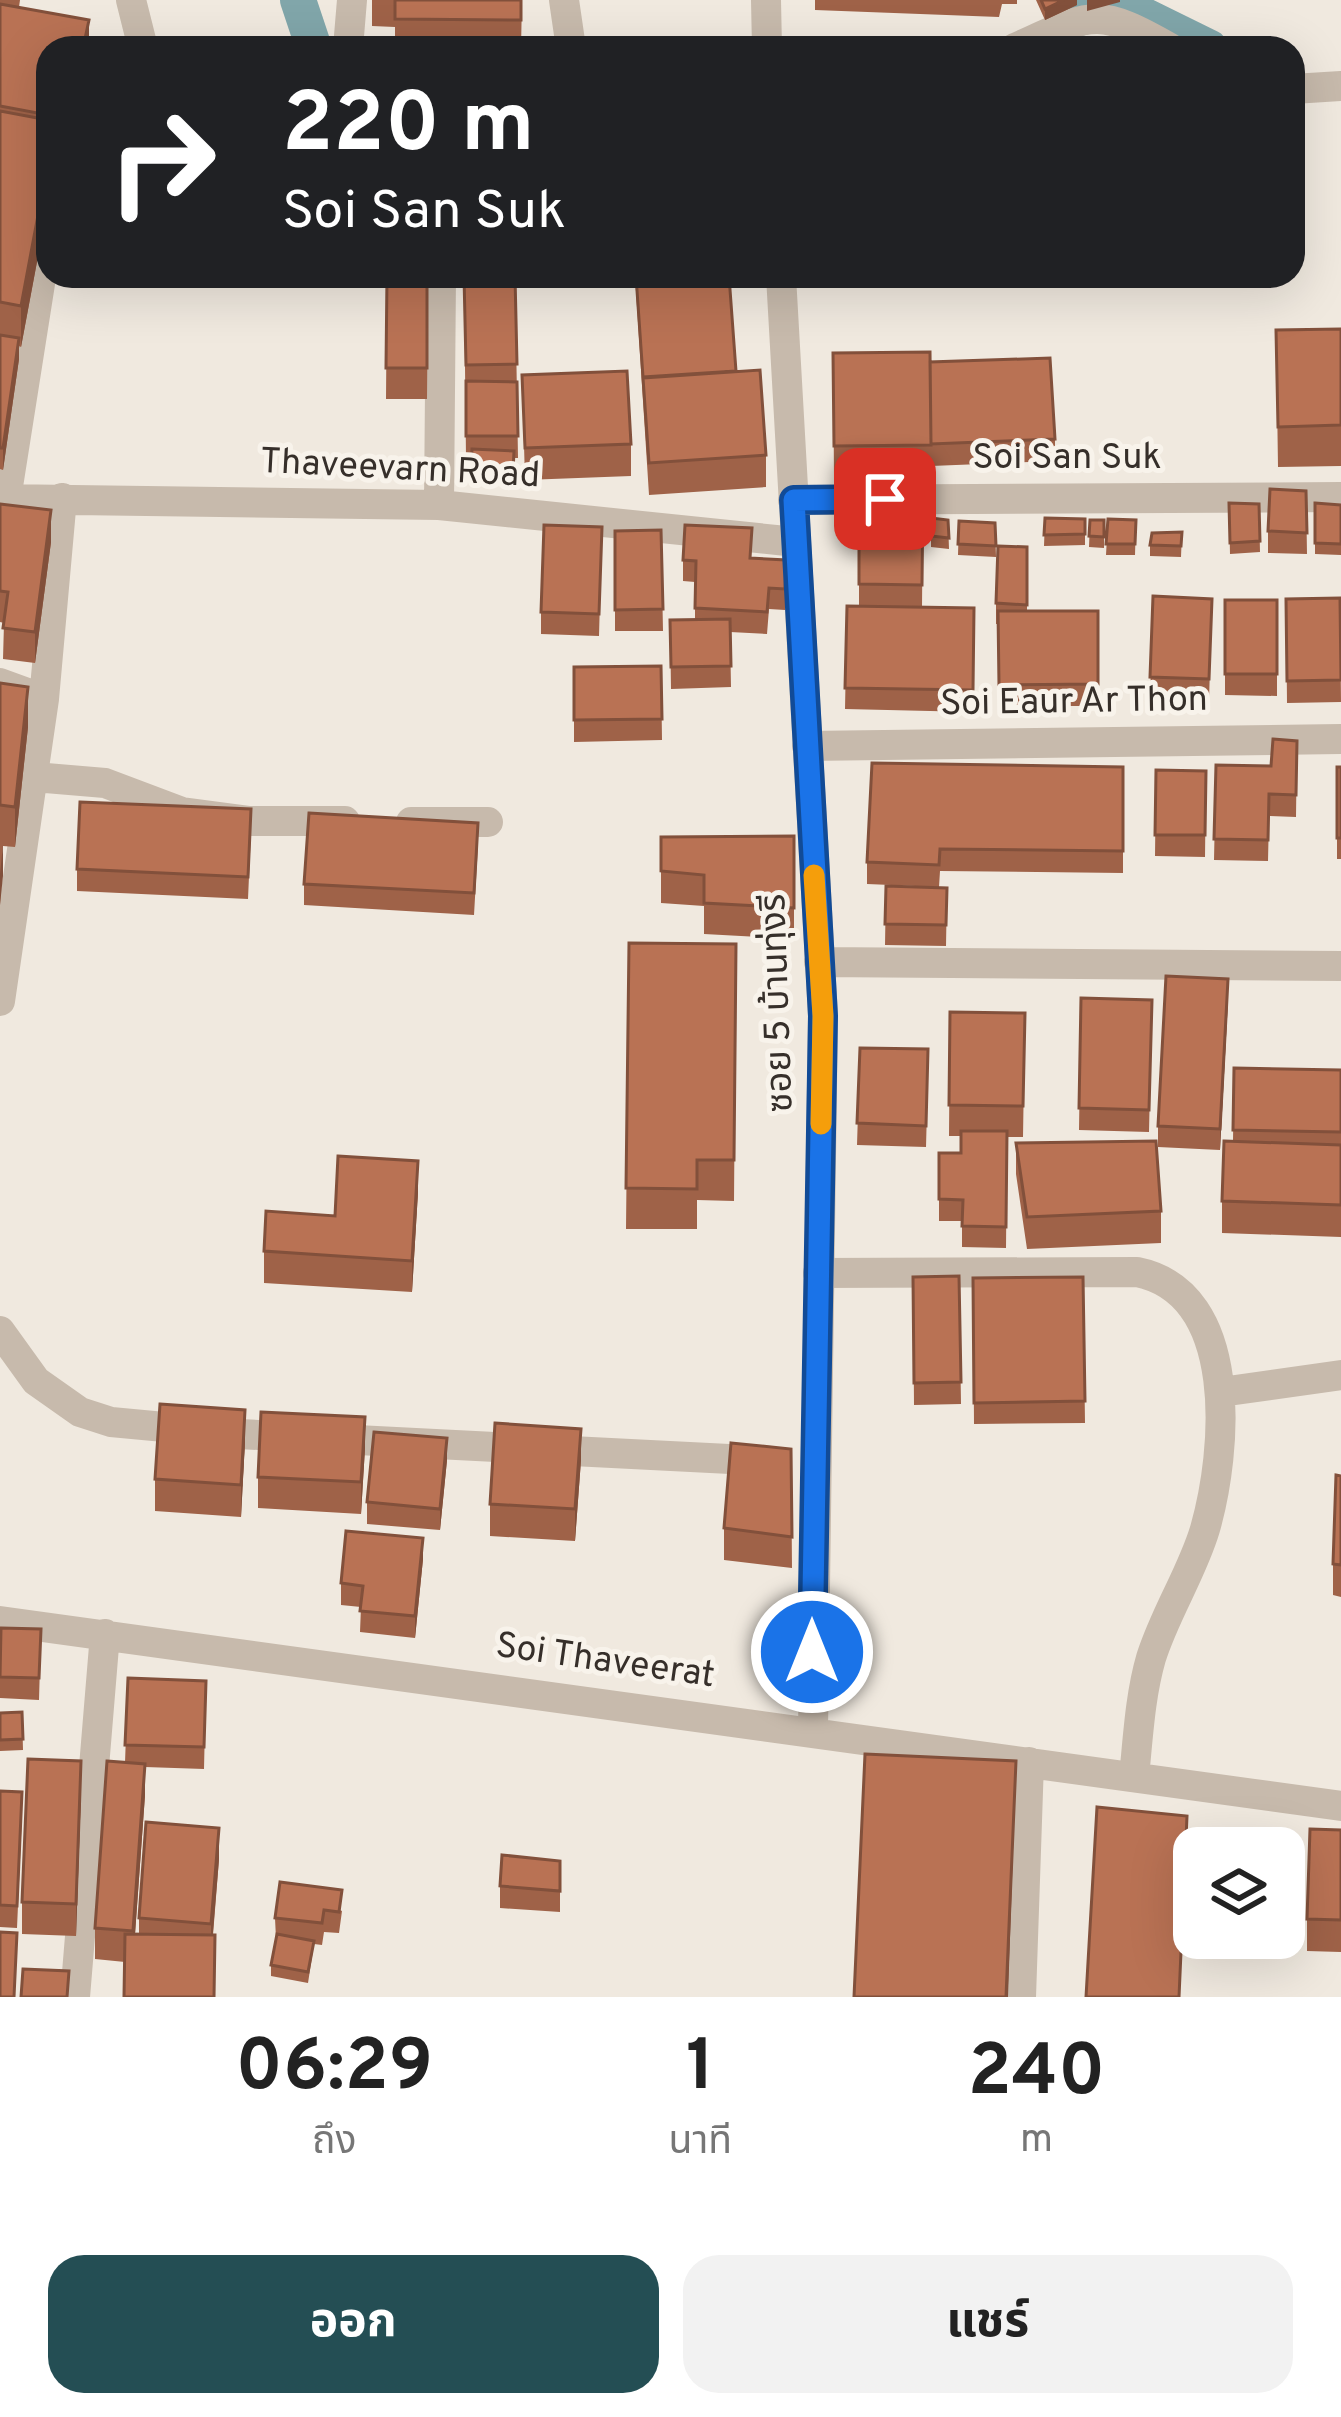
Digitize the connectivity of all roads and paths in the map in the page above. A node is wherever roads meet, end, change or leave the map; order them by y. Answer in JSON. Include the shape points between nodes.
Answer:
{"nodes":[{"id":1,"x":131,"y":0,"type":"edge"},
{"id":2,"x":352,"y":0,"type":"edge"},
{"id":3,"x":563,"y":0,"type":"edge"},
{"id":4,"x":766,"y":0,"type":"edge"},
{"id":5,"x":140,"y":36,"type":"edge"},
{"id":6,"x":350,"y":36,"type":"edge"},
{"id":7,"x":569,"y":36,"type":"edge"},
{"id":8,"x":767,"y":36,"type":"edge"},
{"id":9,"x":1045,"y":36,"type":"edge"},
{"id":10,"x":1150,"y":36,"type":"edge"},
{"id":11,"x":1341,"y":86,"type":"edge"},
{"id":12,"x":1305,"y":88,"type":"edge"},
{"id":13,"x":39,"y":288,"type":"edge"},
{"id":14,"x":441,"y":288,"type":"edge"},
{"id":15,"x":782,"y":288,"type":"edge"},
{"id":16,"x":1341,"y":497,"type":"edge"},
{"id":17,"x":62,"y":498,"type":"junction"},
{"id":18,"x":3,"y":499,"type":"edge"},
{"id":19,"x":794,"y":500,"type":"junction"},
{"id":20,"x":440,"y":505,"type":"junction"},
{"id":21,"x":796,"y":542,"type":"junction"},
{"id":22,"x":0,"y":682,"type":"edge"},
{"id":23,"x":44,"y":699,"type":"junction"},
{"id":24,"x":1341,"y":739,"type":"edge"},
{"id":25,"x":808,"y":746,"type":"junction"},
{"id":26,"x":34,"y":777,"type":"junction"},
{"id":27,"x":488,"y":822,"type":"dead end"},
{"id":28,"x":819,"y":962,"type":"junction"},
{"id":29,"x":1341,"y":966,"type":"edge"},
{"id":30,"x":0,"y":1000,"type":"edge"},
{"id":31,"x":818,"y":1273,"type":"junction"},
{"id":32,"x":0,"y":1331,"type":"edge"},
{"id":33,"x":1341,"y":1375,"type":"edge"},
{"id":34,"x":1221,"y":1392,"type":"junction"},
{"id":35,"x":814,"y":1466,"type":"junction"},
{"id":36,"x":0,"y":1621,"type":"edge"},
{"id":37,"x":105,"y":1634,"type":"junction"},
{"id":38,"x":813,"y":1730,"type":"junction"},
{"id":39,"x":1029,"y":1762,"type":"junction"},
{"id":40,"x":1134,"y":1777,"type":"junction"},
{"id":41,"x":1341,"y":1806,"type":"edge"},
{"id":42,"x":75,"y":1997,"type":"edge"},
{"id":43,"x":1021,"y":1997,"type":"edge"}],
"edges":[{"from":1,"to":5,"type":"street"},
{"from":2,"to":6,"type":"street"},
{"from":3,"to":7,"type":"street"},
{"from":4,"to":8,"type":"street"},
{"from":9,"to":10,"type":"street","via":[[1094,16]]},
{"from":11,"to":12,"type":"street"},
{"from":13,"to":18,"type":"street"},
{"from":14,"to":20,"type":"street"},
{"from":15,"to":19,"type":"street","name":"ซอย 5 บ้านทุ่งรี"},
{"from":16,"to":19,"type":"street","name":"Soi San Suk"},
{"from":17,"to":18,"type":"street","name":"Thaveevarn Road"},
{"from":17,"to":20,"type":"street","name":"Thaveevarn Road"},
{"from":17,"to":23,"type":"street"},
{"from":19,"to":21,"type":"street","name":"ซอย 5 บ้านทุ่งรี"},
{"from":20,"to":21,"type":"street","name":"Thaveevarn Road"},
{"from":21,"to":25,"type":"street","name":"ซอย 5 บ้านทุ่งรี"},
{"from":22,"to":23,"type":"street"},
{"from":23,"to":26,"type":"street"},
{"from":24,"to":25,"type":"street","name":"Soi Eaur Ar Thon"},
{"from":25,"to":28,"type":"street","name":"ซอย 5 บ้านทุ่งรี"},
{"from":26,"to":27,"type":"street","via":[[105,783],[182,812],[250,821]]},
{"from":26,"to":30,"type":"street"},
{"from":28,"to":29,"type":"street"},
{"from":28,"to":31,"type":"street","name":"ซอย 5 บ้านทุ่งรี"},
{"from":31,"to":34,"type":"street","via":[[1161,1276],[1197,1315]]},
{"from":31,"to":35,"type":"street","name":"ซอย 5 บ้านทุ่งรี"},
{"from":32,"to":35,"type":"street","via":[[36,1381],[80,1412],[111,1422]]},
{"from":33,"to":34,"type":"street"},
{"from":34,"to":40,"type":"street","via":[[1205,1529],[1150,1660]]},
{"from":35,"to":38,"type":"street","name":"ซอย 5 บ้านทุ่งรี"},
{"from":36,"to":37,"type":"street","name":"Soi Thaveerat"},
{"from":37,"to":38,"type":"street","name":"Soi Thaveerat"},
{"from":37,"to":42,"type":"street"},
{"from":38,"to":39,"type":"street","name":"Soi Thaveerat"},
{"from":39,"to":40,"type":"street","name":"Soi Thaveerat"},
{"from":39,"to":43,"type":"street"},
{"from":40,"to":41,"type":"street","name":"Soi Thaveerat"}]}
